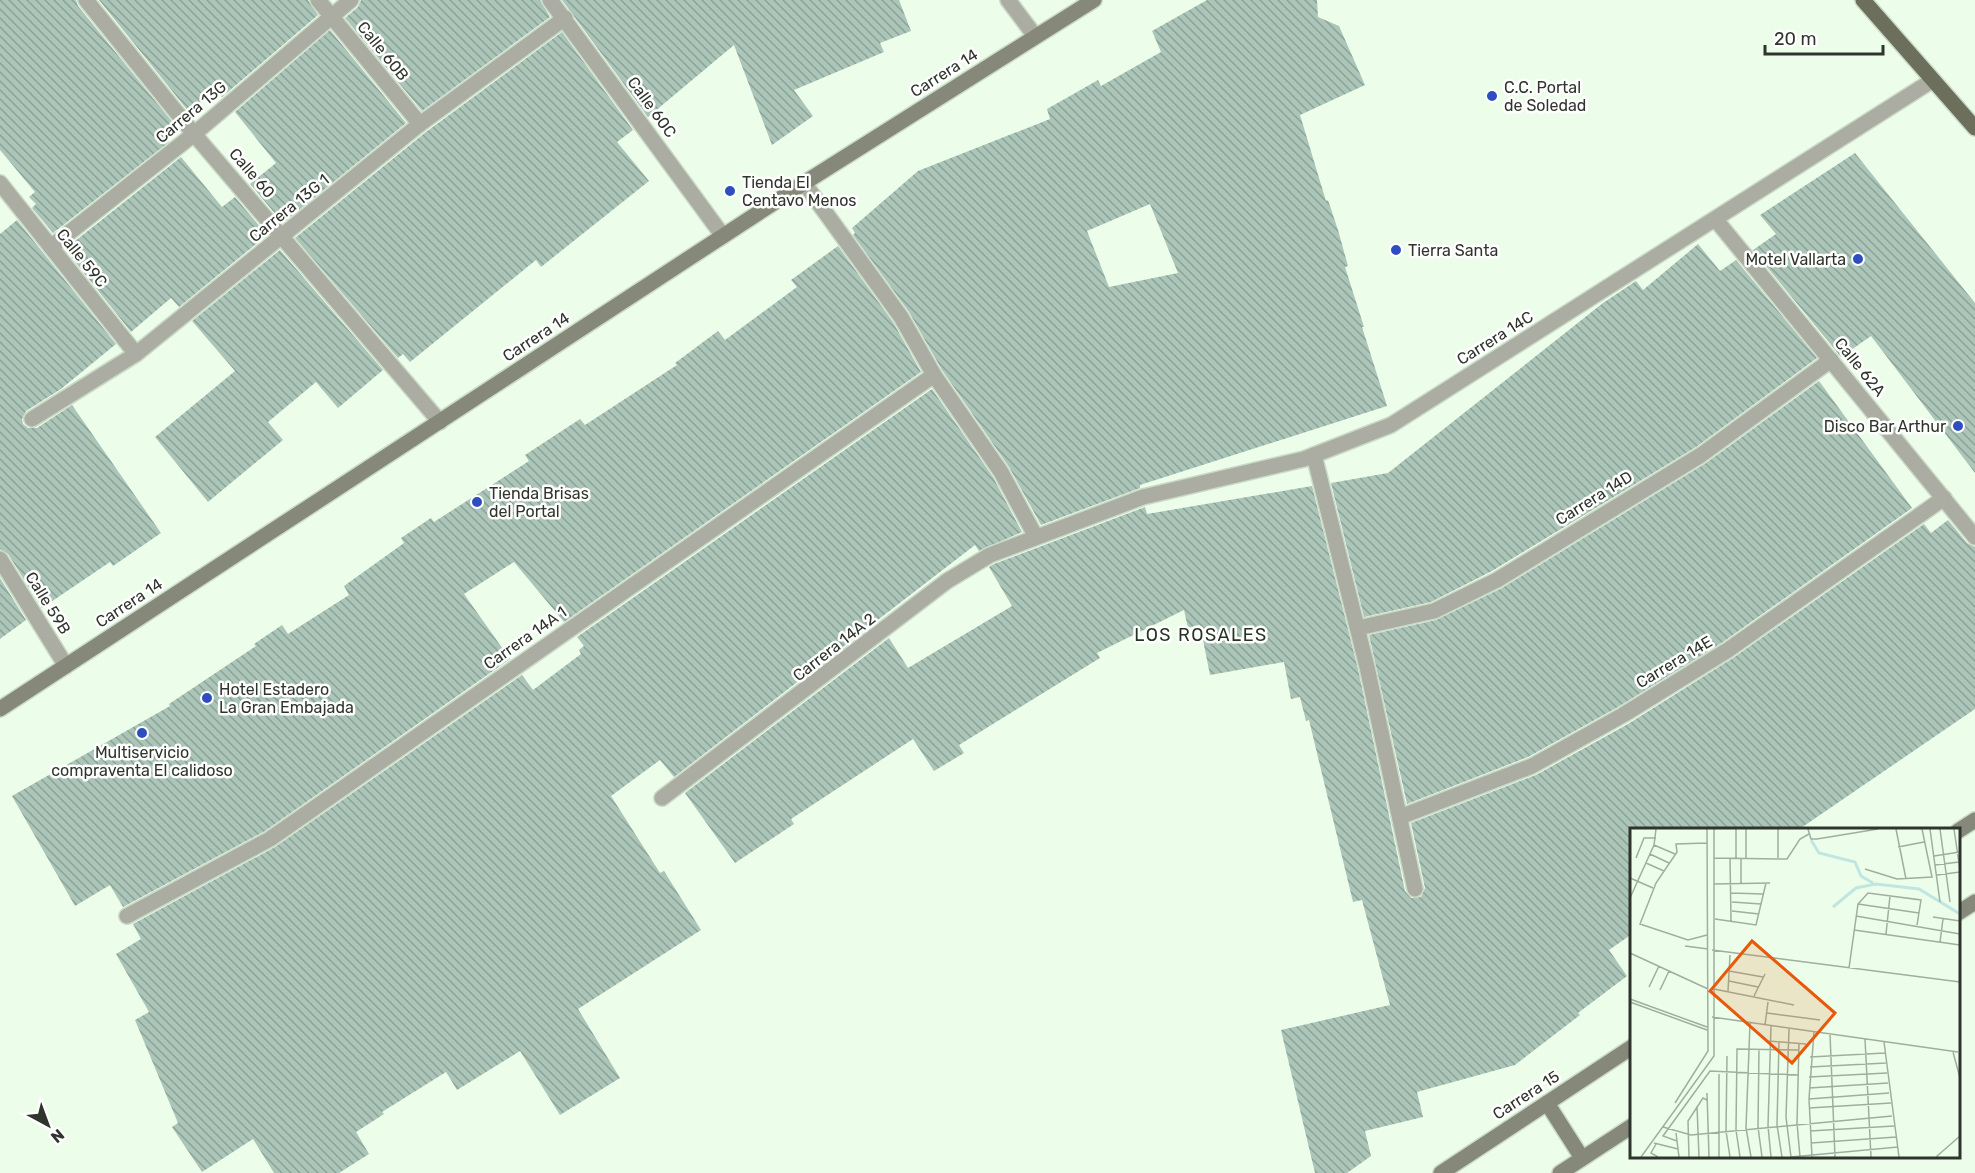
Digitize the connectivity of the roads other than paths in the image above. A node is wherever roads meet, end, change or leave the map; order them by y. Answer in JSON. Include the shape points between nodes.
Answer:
{"nodes":[{"id":1,"x":86,"y":0,"type":"edge"},
{"id":2,"x":318,"y":0,"type":"edge"},
{"id":3,"x":351,"y":0,"type":"edge"},
{"id":4,"x":550,"y":0,"type":"edge"},
{"id":5,"x":1008,"y":0,"type":"edge"},
{"id":6,"x":1094,"y":0,"type":"edge"},
{"id":7,"x":1863,"y":0,"type":"edge"},
{"id":8,"x":331,"y":16,"type":"junction"},
{"id":9,"x":565,"y":18,"type":"junction"},
{"id":10,"x":1035,"y":36,"type":"junction"},
{"id":11,"x":1933,"y":80,"type":"junction"},
{"id":12,"x":420,"y":124,"type":"junction"},
{"id":13,"x":1975,"y":128,"type":"edge"},
{"id":14,"x":194,"y":134,"type":"junction"},
{"id":15,"x":0,"y":183,"type":"edge"},
{"id":16,"x":804,"y":183,"type":"junction"},
{"id":17,"x":1716,"y":220,"type":"junction"},
{"id":18,"x":282,"y":236,"type":"junction"},
{"id":19,"x":723,"y":236,"type":"junction"},
{"id":20,"x":51,"y":247,"type":"junction"},
{"id":21,"x":136,"y":354,"type":"junction"},
{"id":22,"x":1831,"y":360,"type":"junction"},
{"id":23,"x":934,"y":375,"type":"junction"},
{"id":24,"x":32,"y":419,"type":"dead end"},
{"id":25,"x":440,"y":422,"type":"junction"},
{"id":26,"x":1314,"y":455,"type":"junction"},
{"id":27,"x":1944,"y":498,"type":"junction"},
{"id":28,"x":1035,"y":537,"type":"junction"},
{"id":29,"x":1975,"y":537,"type":"edge"},
{"id":30,"x":0,"y":559,"type":"edge"},
{"id":31,"x":1358,"y":628,"type":"junction"},
{"id":32,"x":66,"y":666,"type":"junction"},
{"id":33,"x":0,"y":709,"type":"edge"},
{"id":34,"x":662,"y":798,"type":"dead end"},
{"id":35,"x":1400,"y":817,"type":"junction"},
{"id":36,"x":1975,"y":820,"type":"edge"},
{"id":37,"x":1960,"y":830,"type":"edge"},
{"id":38,"x":1415,"y":888,"type":"dead end"},
{"id":39,"x":1975,"y":902,"type":"edge"},
{"id":40,"x":1960,"y":912,"type":"edge"},
{"id":41,"x":127,"y":916,"type":"dead end"},
{"id":42,"x":1630,"y":1048,"type":"edge"},
{"id":43,"x":1547,"y":1103,"type":"junction"},
{"id":44,"x":1630,"y":1127,"type":"edge"},
{"id":45,"x":1582,"y":1158,"type":"junction"},
{"id":46,"x":1441,"y":1173,"type":"edge"},
{"id":47,"x":1560,"y":1173,"type":"edge"}],
"edges":[{"from":1,"to":14,"type":"street","name":"Calle 60"},
{"from":2,"to":8,"type":"street","name":"Calle 60B"},
{"from":3,"to":8,"type":"street","name":"Carrera 13G"},
{"from":4,"to":9,"type":"street","name":"Calle 60C"},
{"from":5,"to":10,"type":"street"},
{"from":6,"to":10,"type":"main road","name":"Carrera 14"},
{"from":7,"to":11,"type":"main road"},
{"from":8,"to":12,"type":"street","name":"Calle 60B"},
{"from":8,"to":14,"type":"street","name":"Carrera 13G"},
{"from":9,"to":12,"type":"street","name":"Carrera 13G 1"},
{"from":9,"to":19,"type":"street","name":"Calle 60C"},
{"from":10,"to":16,"type":"main road","name":"Carrera 14"},
{"from":11,"to":13,"type":"main road"},
{"from":11,"to":17,"type":"street","name":"Carrera 14C"},
{"from":12,"to":18,"type":"street","name":"Carrera 13G 1"},
{"from":14,"to":18,"type":"street","name":"Calle 60"},
{"from":14,"to":20,"type":"street","name":"Carrera 13G"},
{"from":15,"to":20,"type":"street","name":"Calle 59C"},
{"from":16,"to":19,"type":"main road","name":"Carrera 14"},
{"from":16,"to":23,"type":"street","via":[[901,318]]},
{"from":17,"to":22,"type":"street","name":"Calle 62A"},
{"from":17,"to":26,"type":"street","name":"Carrera 14C","via":[[1391,425]]},
{"from":18,"to":21,"type":"street","name":"Carrera 13G 1"},
{"from":18,"to":25,"type":"street","name":"Calle 60"},
{"from":19,"to":25,"type":"main road","name":"Carrera 14"},
{"from":20,"to":21,"type":"street","name":"Calle 59C"},
{"from":21,"to":24,"type":"street","name":"Carrera 13G 1"},
{"from":22,"to":27,"type":"street","name":"Calle 62A"},
{"from":22,"to":31,"type":"street","name":"Carrera 14D","via":[[1701,455],[1497,580],[1434,611]]},
{"from":23,"to":28,"type":"street","via":[[1001,472]]},
{"from":23,"to":41,"type":"street","name":"Carrera 14A 1","via":[[270,839]]},
{"from":25,"to":32,"type":"main road","name":"Carrera 14"},
{"from":26,"to":28,"type":"street","name":"Carrera 14C","via":[[1143,497]]},
{"from":26,"to":31,"type":"street"},
{"from":27,"to":29,"type":"street","name":"Calle 62A"},
{"from":27,"to":35,"type":"street","name":"Carrera 14E","via":[[1728,650],[1623,715],[1532,766]]},
{"from":28,"to":34,"type":"street","name":"Carrera 14A 2","via":[[990,555],[947,581]]},
{"from":30,"to":32,"type":"street","name":"Calle 59B"},
{"from":31,"to":35,"type":"street"},
{"from":32,"to":33,"type":"main road","name":"Carrera 14"},
{"from":35,"to":38,"type":"street"},
{"from":36,"to":37,"type":"main road"},
{"from":39,"to":40,"type":"main road"},
{"from":42,"to":43,"type":"main road","name":"Carrera 15"},
{"from":43,"to":45,"type":"main road"},
{"from":43,"to":46,"type":"main road","name":"Carrera 15"},
{"from":44,"to":45,"type":"main road"},
{"from":45,"to":47,"type":"main road"}]}
